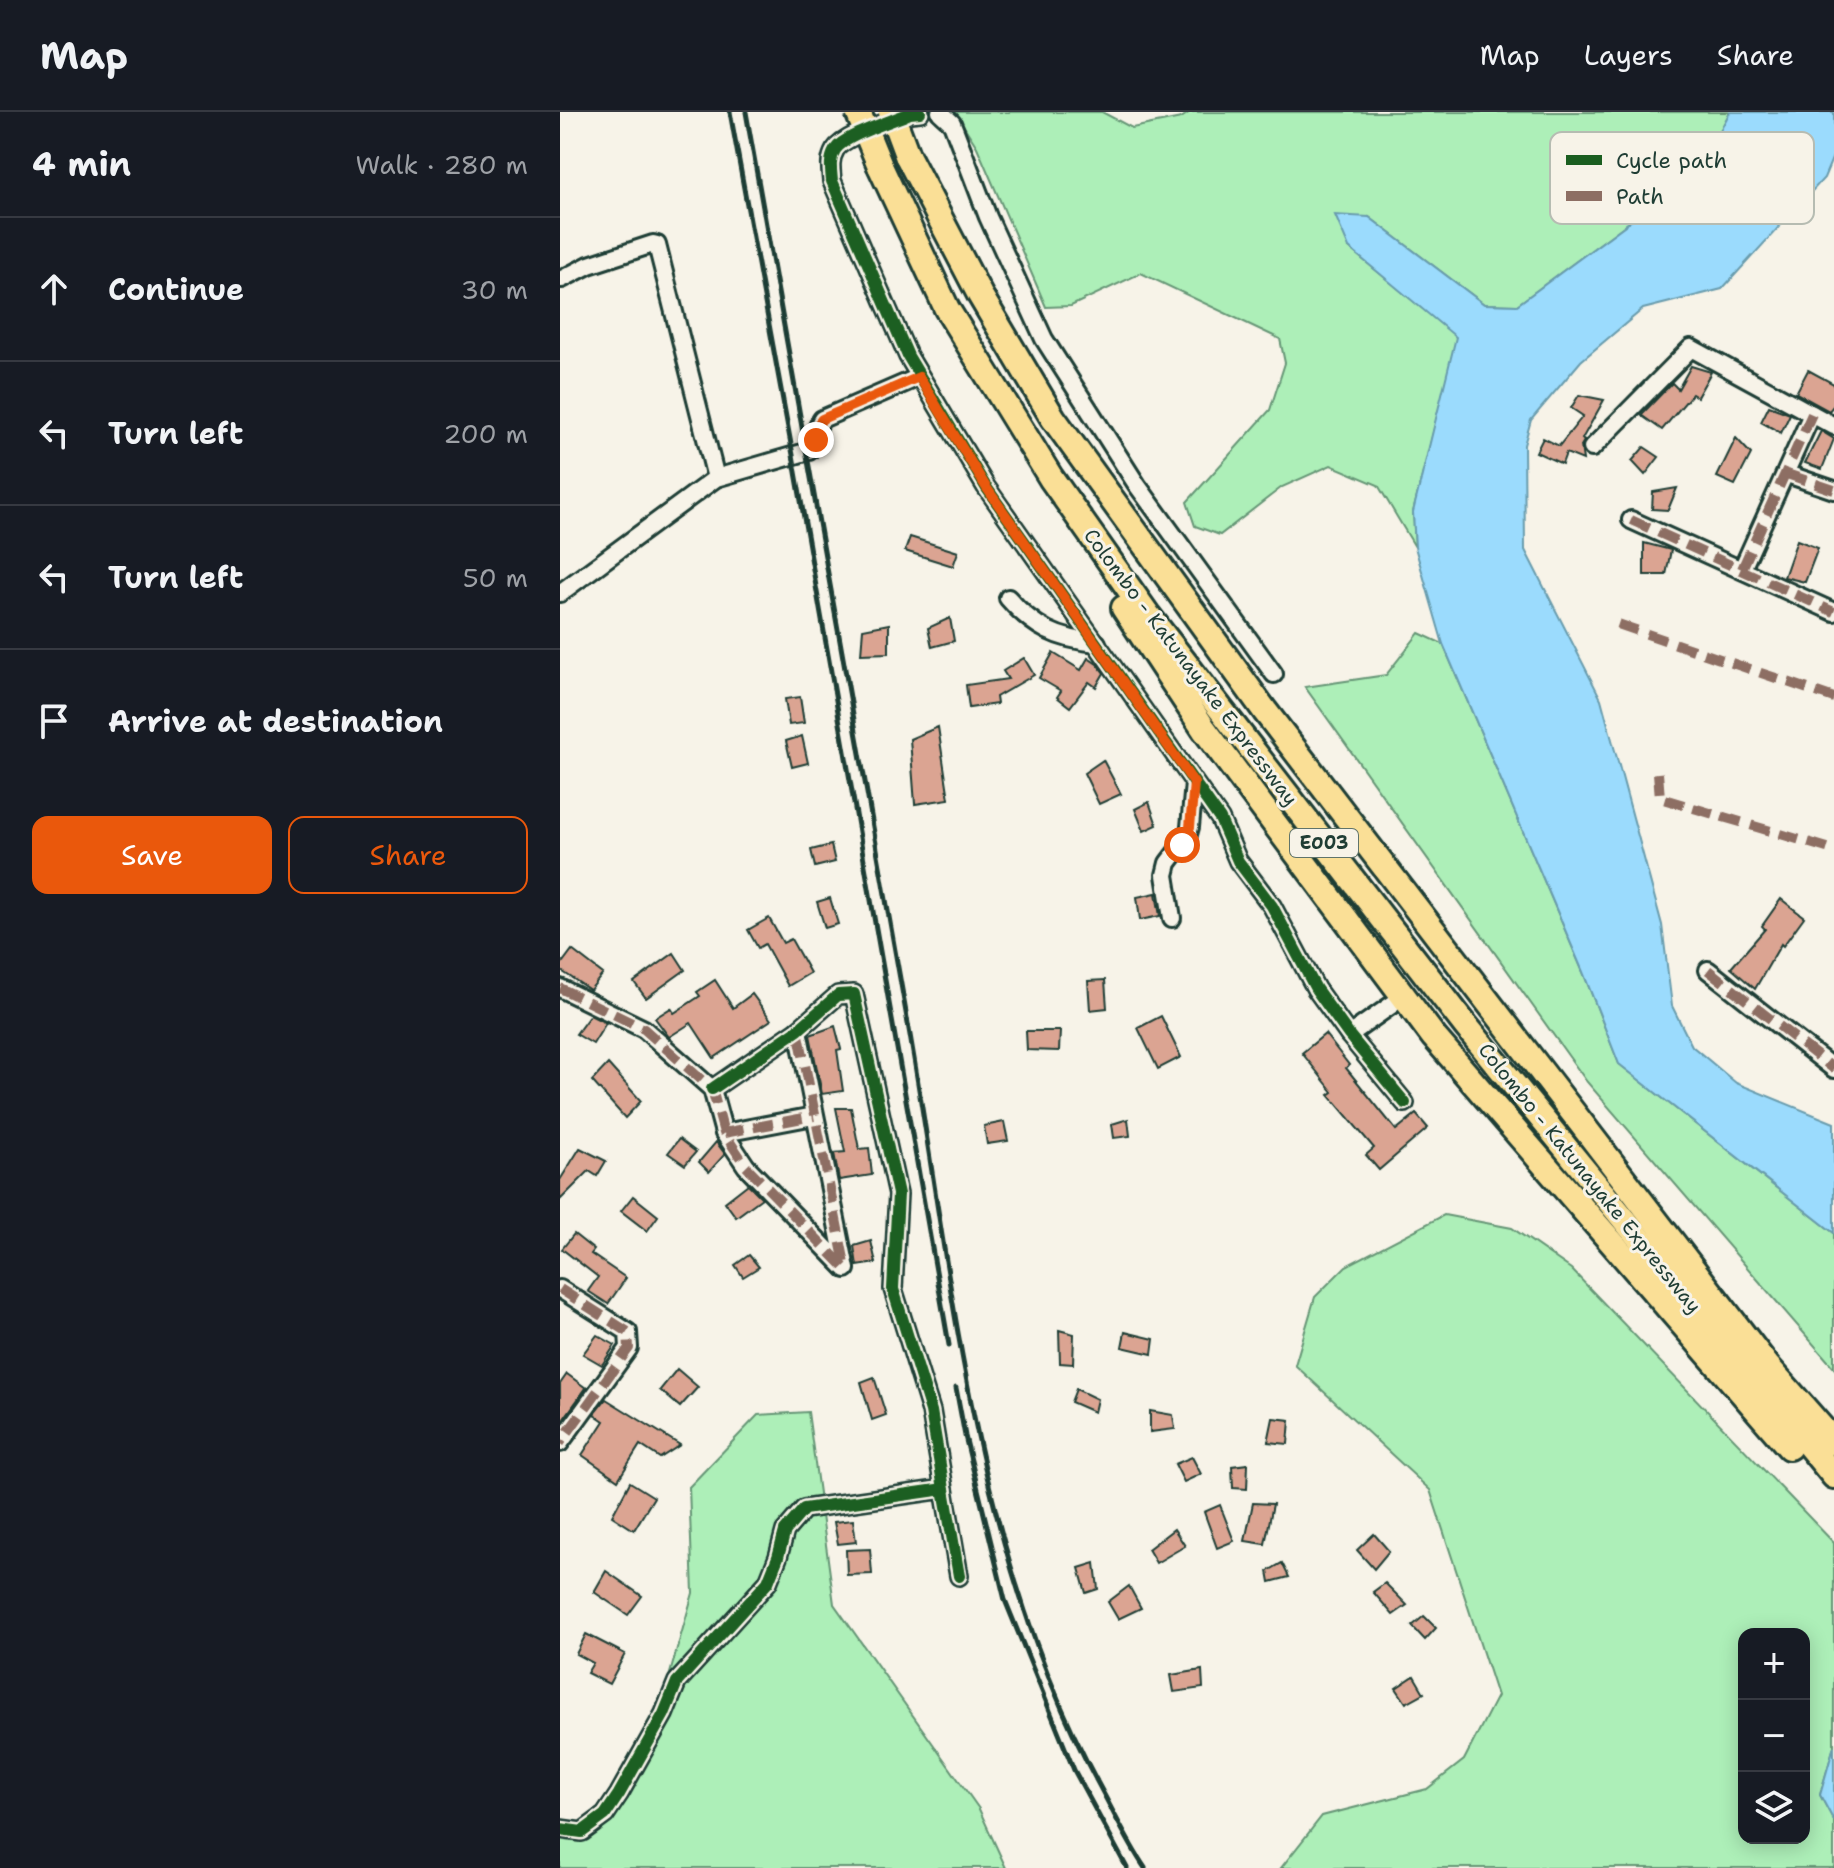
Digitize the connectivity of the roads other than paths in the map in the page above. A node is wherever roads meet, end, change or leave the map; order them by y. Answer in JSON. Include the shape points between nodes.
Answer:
{"nodes":[{"id":1,"x":858,"y":112,"type":"edge"},
{"id":2,"x":891,"y":112,"type":"edge"},
{"id":3,"x":920,"y":112,"type":"edge"},
{"id":4,"x":940,"y":112,"type":"edge"},
{"id":5,"x":562,"y":279,"type":"dead end"},
{"id":6,"x":919,"y":377,"type":"junction"},
{"id":7,"x":1812,"y":414,"type":"junction"},
{"id":8,"x":1834,"y":426,"type":"edge"},
{"id":9,"x":1592,"y":448,"type":"dead end"},
{"id":10,"x":1043,"y":464,"type":"junction"},
{"id":11,"x":1787,"y":474,"type":"junction"},
{"id":12,"x":716,"y":478,"type":"junction"},
{"id":13,"x":1834,"y":490,"type":"edge"},
{"id":14,"x":1631,"y":520,"type":"dead end"},
{"id":15,"x":1087,"y":529,"type":"junction"},
{"id":16,"x":1742,"y":569,"type":"junction"},
{"id":17,"x":560,"y":593,"type":"edge"},
{"id":18,"x":1008,"y":598,"type":"dead end"},
{"id":19,"x":1834,"y":612,"type":"edge"},
{"id":20,"x":1129,"y":616,"type":"junction"},
{"id":21,"x":1097,"y":643,"type":"junction"},
{"id":22,"x":1274,"y":674,"type":"dead end"},
{"id":23,"x":1194,"y":783,"type":"junction"},
{"id":24,"x":1172,"y":918,"type":"dead end"},
{"id":25,"x":1708,"y":970,"type":"dead end"},
{"id":26,"x":560,"y":988,"type":"edge"},
{"id":27,"x":1393,"y":1004,"type":"junction"},
{"id":28,"x":798,"y":1030,"type":"junction"},
{"id":29,"x":1349,"y":1035,"type":"junction"},
{"id":30,"x":1834,"y":1069,"type":"edge"},
{"id":31,"x":712,"y":1089,"type":"junction"},
{"id":32,"x":1405,"y":1103,"type":"dead end"},
{"id":33,"x":814,"y":1116,"type":"junction"},
{"id":34,"x":724,"y":1133,"type":"junction"},
{"id":35,"x":560,"y":1289,"type":"edge"},
{"id":36,"x":1781,"y":1437,"type":"junction"},
{"id":37,"x":1834,"y":1442,"type":"edge"},
{"id":38,"x":560,"y":1443,"type":"edge"},
{"id":39,"x":1834,"y":1476,"type":"edge"},
{"id":40,"x":1834,"y":1488,"type":"edge"},
{"id":41,"x":944,"y":1489,"type":"junction"},
{"id":42,"x":959,"y":1576,"type":"dead end"},
{"id":43,"x":560,"y":1829,"type":"edge"}],
"edges":[{"from":1,"to":10,"type":"highway","name":"Colombo - Katunayake Expressway","number":"E003","bridge":true,"via":[[947,309]]},
{"from":2,"to":37,"type":"highway","name":"Colombo - Katunayake Expressway","number":"E003","bridge":true,"via":[[907,155],[980,295],[1053,418],[1275,723],[1768,1367]]},
{"from":3,"to":6,"type":"street","via":[[847,140],[836,148],[830,163],[832,181]]},
{"from":4,"to":22,"type":"street","via":[[952,123],[1044,339],[1137,485]]},
{"from":5,"to":12,"type":"street","via":[[589,265],[657,245]]},
{"from":6,"to":12,"type":"street","via":[[822,419],[809,451]]},
{"from":6,"to":21,"type":"street","via":[[986,487]]},
{"from":7,"to":8,"type":"street"},
{"from":7,"to":9,"type":"street","via":[[1691,348]]},
{"from":7,"to":11,"type":"street"},
{"from":10,"to":15,"type":"highway","name":"Colombo - Katunayake Expressway","number":"E003"},
{"from":10,"to":20,"type":"highway"},
{"from":11,"to":13,"type":"street"},
{"from":11,"to":16,"type":"street"},
{"from":12,"to":17,"type":"street"},
{"from":14,"to":16,"type":"street"},
{"from":15,"to":39,"type":"highway","name":"Colombo - Katunayake Expressway","number":"E003","via":[[1456,1014]]},
{"from":15,"to":40,"type":"highway","via":[[1165,650],[1447,1026]]},
{"from":16,"to":19,"type":"street"},
{"from":18,"to":21,"type":"street","via":[[1025,618],[1049,632]]},
{"from":20,"to":27,"type":"highway","via":[[1196,734],[1282,861]]},
{"from":20,"to":36,"type":"highway","via":[[1204,729],[1434,1037]]},
{"from":21,"to":23,"type":"street"},
{"from":23,"to":24,"type":"street","via":[[1187,838],[1165,875]]},
{"from":23,"to":29,"type":"street","via":[[1220,819],[1238,861],[1272,906],[1316,989]]},
{"from":25,"to":30,"type":"street"},
{"from":26,"to":31,"type":"street","via":[[644,1029]]},
{"from":27,"to":29,"type":"street"},
{"from":27,"to":36,"type":"highway","via":[[1644,1302]]},
{"from":28,"to":31,"type":"street"},
{"from":28,"to":33,"type":"street"},
{"from":28,"to":41,"type":"street","via":[[838,995],[854,994],[898,1194],[893,1289],[931,1411]]},
{"from":29,"to":32,"type":"street"},
{"from":31,"to":34,"type":"street"},
{"from":33,"to":34,"type":"street"},
{"from":33,"to":34,"type":"street","via":[[846,1269],[746,1166]]},
{"from":35,"to":38,"type":"street","via":[[628,1332],[629,1348]]},
{"from":36,"to":40,"type":"highway"},
{"from":41,"to":42,"type":"street"},
{"from":41,"to":43,"type":"street","via":[[804,1509],[785,1531],[768,1582],[677,1682],[605,1815],[582,1832]]}]}
